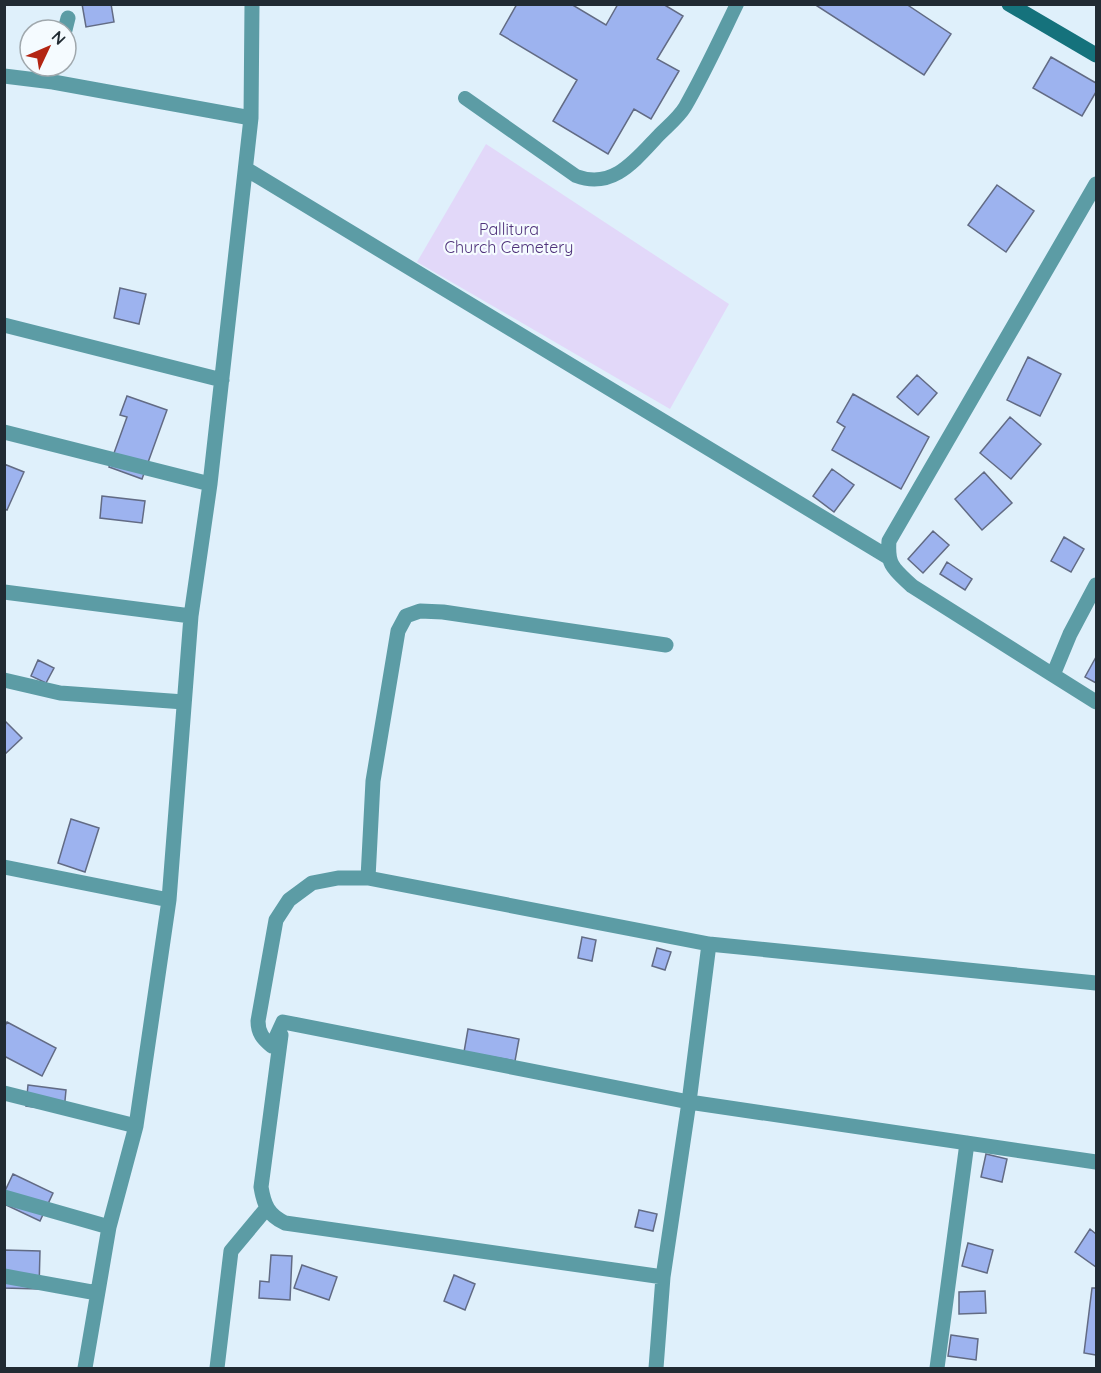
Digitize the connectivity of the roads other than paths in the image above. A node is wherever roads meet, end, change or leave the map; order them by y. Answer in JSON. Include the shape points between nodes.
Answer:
{"nodes":[{"id":1,"x":252,"y":4,"type":"edge"},
{"id":2,"x":738,"y":4,"type":"edge"},
{"id":3,"x":1009,"y":4,"type":"edge"},
{"id":4,"x":1096,"y":55,"type":"edge"},
{"id":5,"x":4,"y":76,"type":"edge"},
{"id":6,"x":54,"y":78,"type":"edge"},
{"id":7,"x":53,"y":82,"type":"junction"},
{"id":8,"x":465,"y":98,"type":"dead end"},
{"id":9,"x":251,"y":118,"type":"junction"},
{"id":10,"x":246,"y":169,"type":"junction"},
{"id":11,"x":1096,"y":184,"type":"edge"},
{"id":12,"x":4,"y":325,"type":"edge"},
{"id":13,"x":222,"y":380,"type":"junction"},
{"id":14,"x":4,"y":432,"type":"edge"},
{"id":15,"x":210,"y":484,"type":"junction"},
{"id":16,"x":888,"y":557,"type":"junction"},
{"id":17,"x":1096,"y":585,"type":"edge"},
{"id":18,"x":4,"y":592,"type":"edge"},
{"id":19,"x":191,"y":616,"type":"junction"},
{"id":20,"x":666,"y":645,"type":"dead end"},
{"id":21,"x":1053,"y":675,"type":"junction"},
{"id":22,"x":4,"y":680,"type":"edge"},
{"id":23,"x":184,"y":702,"type":"junction"},
{"id":24,"x":1096,"y":702,"type":"edge"},
{"id":25,"x":4,"y":867,"type":"edge"},
{"id":26,"x":368,"y":878,"type":"junction"},
{"id":27,"x":169,"y":900,"type":"junction"},
{"id":28,"x":709,"y":944,"type":"junction"},
{"id":29,"x":1096,"y":983,"type":"edge"},
{"id":30,"x":283,"y":1022,"type":"junction"},
{"id":31,"x":4,"y":1093,"type":"edge"},
{"id":32,"x":689,"y":1102,"type":"junction"},
{"id":33,"x":136,"y":1126,"type":"junction"},
{"id":34,"x":967,"y":1143,"type":"junction"},
{"id":35,"x":1096,"y":1162,"type":"edge"},
{"id":36,"x":4,"y":1197,"type":"edge"},
{"id":37,"x":266,"y":1209,"type":"junction"},
{"id":38,"x":109,"y":1227,"type":"junction"},
{"id":39,"x":4,"y":1276,"type":"edge"},
{"id":40,"x":663,"y":1277,"type":"junction"},
{"id":41,"x":97,"y":1293,"type":"junction"},
{"id":42,"x":85,"y":1368,"type":"edge"},
{"id":43,"x":217,"y":1368,"type":"edge"},
{"id":44,"x":656,"y":1368,"type":"edge"},
{"id":45,"x":936,"y":1368,"type":"edge"}],
"edges":[{"from":1,"to":9,"type":"street"},
{"from":2,"to":8,"type":"lane","via":[[684,110],[621,172],[605,179],[588,181],[576,176]]},
{"from":3,"to":4,"type":"main road"},
{"from":5,"to":7,"type":"street"},
{"from":6,"to":7,"type":"street"},
{"from":7,"to":9,"type":"street"},
{"from":9,"to":10,"type":"street"},
{"from":10,"to":13,"type":"street"},
{"from":10,"to":16,"type":"street"},
{"from":11,"to":16,"type":"street","via":[[889,540]]},
{"from":12,"to":13,"type":"street"},
{"from":13,"to":15,"type":"street"},
{"from":14,"to":15,"type":"street"},
{"from":15,"to":19,"type":"street"},
{"from":16,"to":21,"type":"street","via":[[894,569],[912,586]]},
{"from":17,"to":21,"type":"street"},
{"from":18,"to":19,"type":"street"},
{"from":19,"to":23,"type":"street"},
{"from":20,"to":26,"type":"street","via":[[443,612],[420,611],[406,616],[398,631],[373,780]]},
{"from":21,"to":24,"type":"street"},
{"from":22,"to":23,"type":"street","via":[[60,693]]},
{"from":23,"to":27,"type":"street"},
{"from":25,"to":27,"type":"street"},
{"from":26,"to":28,"type":"street"},
{"from":26,"to":30,"type":"street","via":[[312,883],[289,900],[276,920],[258,1021],[258,1030],[272,1046]]},
{"from":27,"to":33,"type":"street"},
{"from":28,"to":29,"type":"street"},
{"from":28,"to":32,"type":"street"},
{"from":30,"to":32,"type":"street"},
{"from":30,"to":37,"type":"street","via":[[261,1187]]},
{"from":31,"to":33,"type":"street"},
{"from":32,"to":34,"type":"street"},
{"from":32,"to":40,"type":"street"},
{"from":33,"to":38,"type":"street"},
{"from":34,"to":35,"type":"street"},
{"from":34,"to":45,"type":"street"},
{"from":36,"to":38,"type":"street"},
{"from":37,"to":40,"type":"street","via":[[285,1223]]},
{"from":37,"to":43,"type":"street","via":[[231,1251]]},
{"from":38,"to":41,"type":"street"},
{"from":39,"to":41,"type":"street"},
{"from":40,"to":44,"type":"street"},
{"from":41,"to":42,"type":"street"}]}
